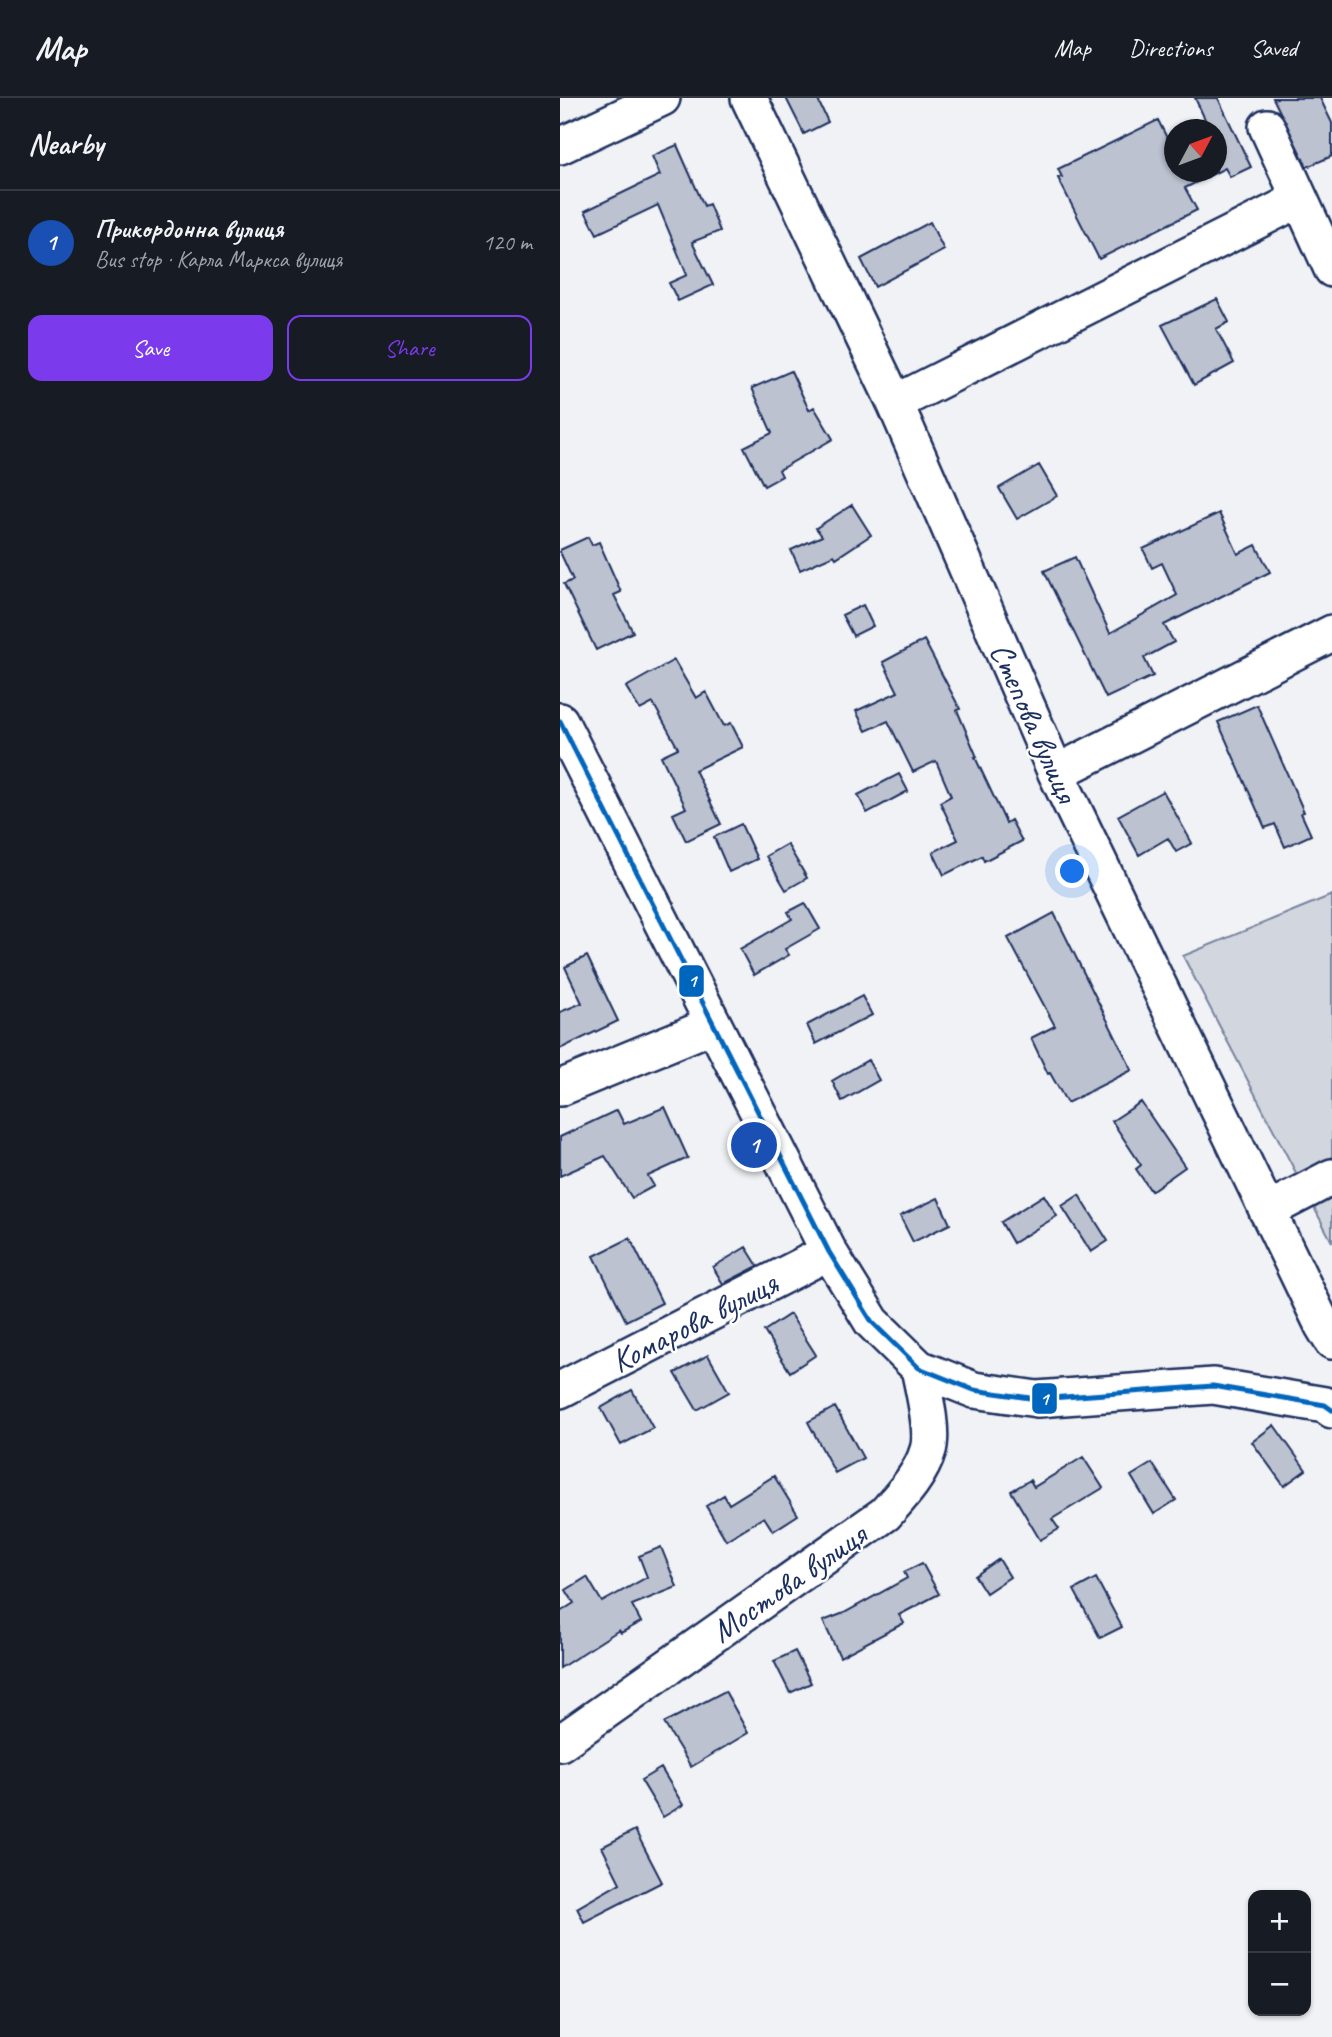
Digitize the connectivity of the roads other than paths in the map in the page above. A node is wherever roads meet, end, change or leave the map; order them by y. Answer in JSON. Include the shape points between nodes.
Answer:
{"nodes":[{"id":1,"x":662,"y":98,"type":"edge"},
{"id":2,"x":749,"y":98,"type":"edge"},
{"id":3,"x":1267,"y":127,"type":"dead end"},
{"id":4,"x":560,"y":146,"type":"edge"},
{"id":5,"x":1300,"y":199,"type":"junction"},
{"id":6,"x":1331,"y":266,"type":"edge"},
{"id":7,"x":895,"y":403,"type":"junction"},
{"id":8,"x":1332,"y":633,"type":"edge"},
{"id":9,"x":560,"y":721,"type":"edge"},
{"id":10,"x":1056,"y":773,"type":"junction"},
{"id":11,"x":713,"y":1025,"type":"junction"},
{"id":12,"x":560,"y":1088,"type":"edge"},
{"id":13,"x":1332,"y":1177,"type":"edge"},
{"id":14,"x":1267,"y":1211,"type":"junction"},
{"id":15,"x":829,"y":1252,"type":"junction"},
{"id":16,"x":1332,"y":1341,"type":"edge"},
{"id":17,"x":919,"y":1368,"type":"junction"},
{"id":18,"x":560,"y":1390,"type":"edge"},
{"id":19,"x":1332,"y":1410,"type":"edge"},
{"id":20,"x":560,"y":1743,"type":"edge"}],
"edges":[{"from":1,"to":4,"type":"street"},
{"from":2,"to":7,"type":"street","name":"Степова вулиця"},
{"from":3,"to":5,"type":"street"},
{"from":5,"to":6,"type":"street"},
{"from":5,"to":7,"type":"street"},
{"from":7,"to":10,"type":"street","name":"Степова вулиця"},
{"from":8,"to":10,"type":"street"},
{"from":9,"to":11,"type":"street"},
{"from":10,"to":14,"type":"street","name":"Степова вулиця"},
{"from":11,"to":12,"type":"street"},
{"from":11,"to":15,"type":"street"},
{"from":13,"to":14,"type":"street"},
{"from":14,"to":16,"type":"street","name":"Степова вулиця"},
{"from":15,"to":17,"type":"street","via":[[872,1322]]},
{"from":15,"to":18,"type":"street","name":"Комарова вулиця"},
{"from":17,"to":19,"type":"street","via":[[974,1390],[1037,1399],[1213,1386],[1325,1405]]},
{"from":17,"to":20,"type":"street","name":"Мостова вулиця","via":[[929,1449],[911,1484],[885,1514]]}]}
